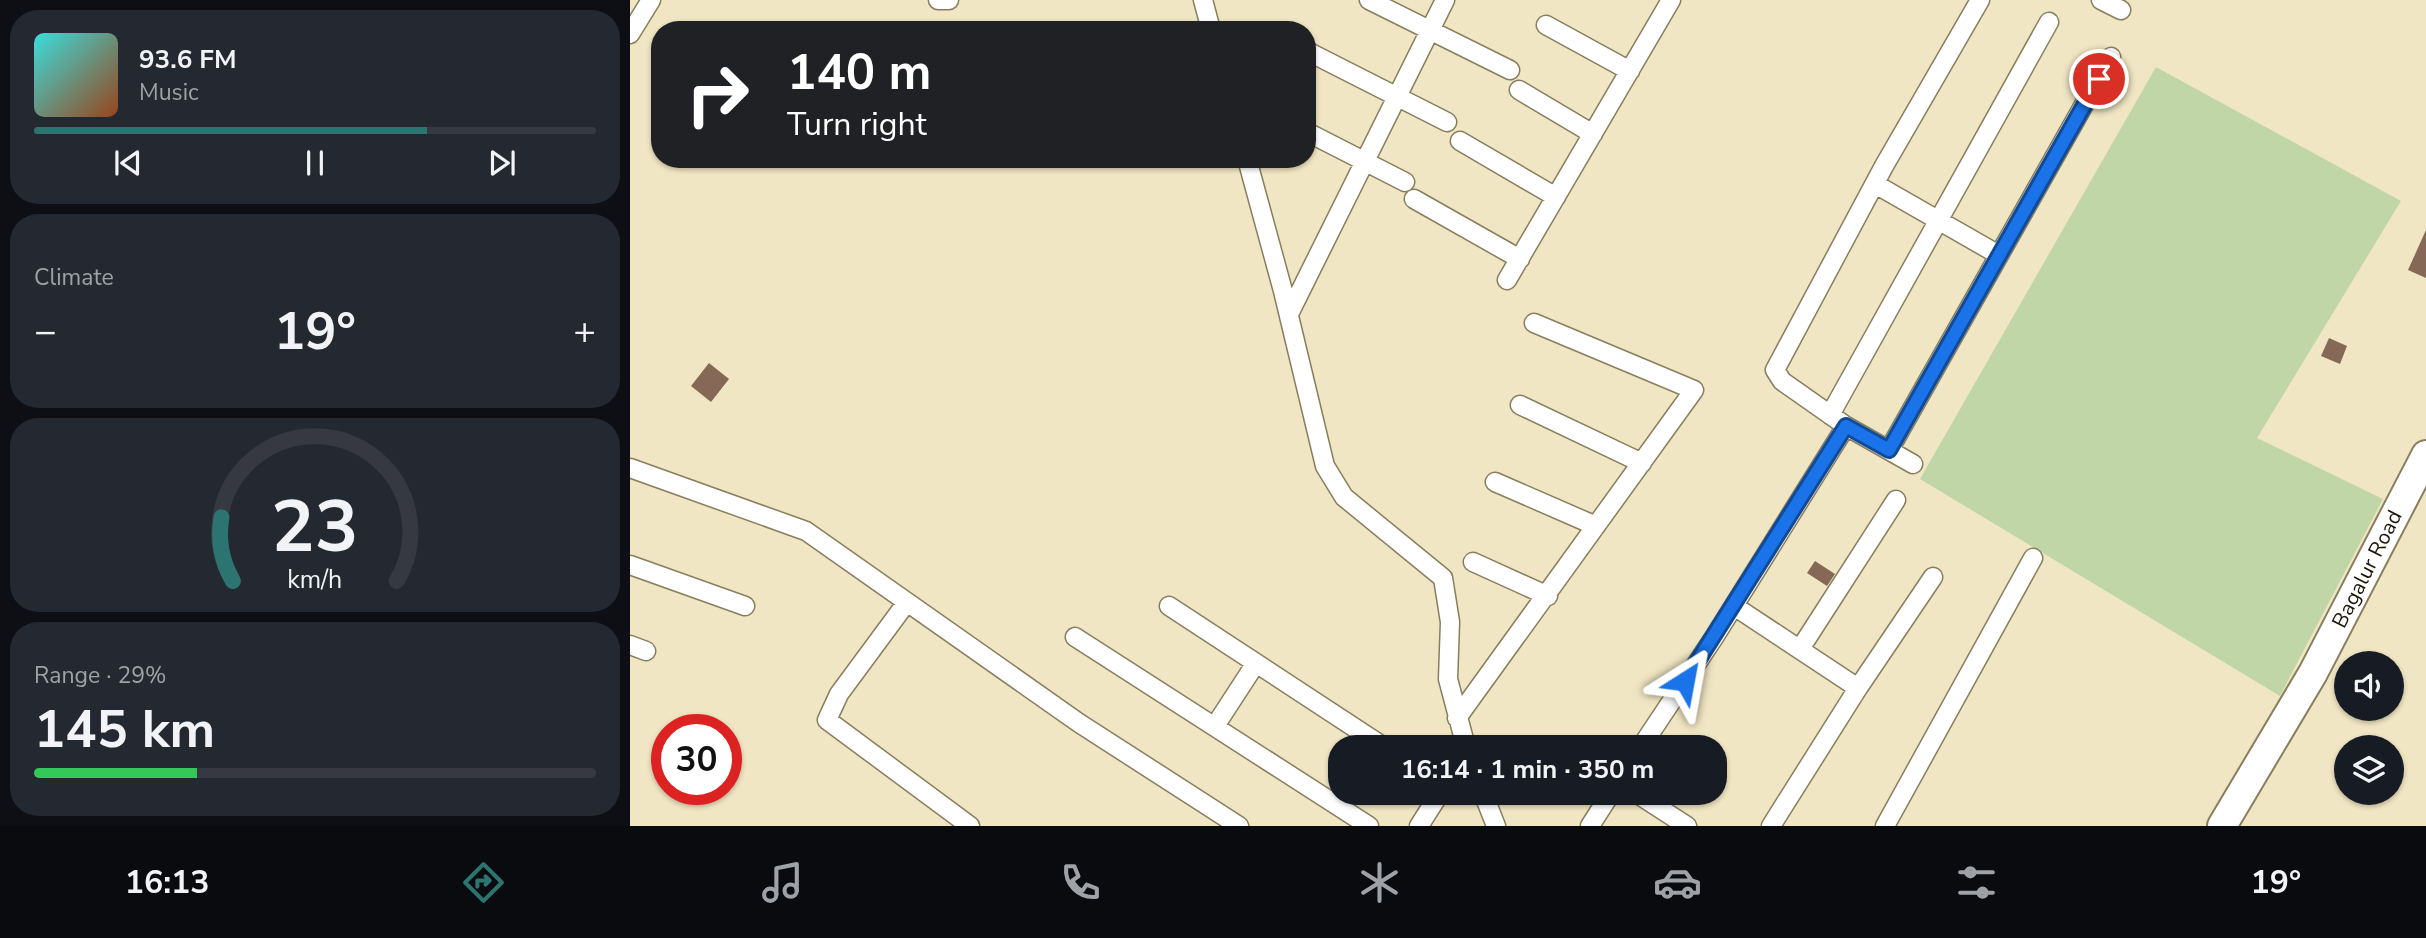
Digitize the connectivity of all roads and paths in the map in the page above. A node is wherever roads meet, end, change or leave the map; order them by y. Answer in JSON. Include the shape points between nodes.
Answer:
{"nodes":[{"id":1,"x":651,"y":0,"type":"edge"},
{"id":2,"x":937,"y":0,"type":"edge"},
{"id":3,"x":949,"y":0,"type":"edge"},
{"id":4,"x":1203,"y":0,"type":"edge"},
{"id":5,"x":1369,"y":0,"type":"edge"},
{"id":6,"x":1445,"y":0,"type":"edge"},
{"id":7,"x":1980,"y":0,"type":"edge"},
{"id":8,"x":2101,"y":0,"type":"edge"},
{"id":9,"x":1663,"y":3,"type":"edge"},
{"id":10,"x":2120,"y":10,"type":"dead end"},
{"id":11,"x":1209,"y":21,"type":"edge"},
{"id":12,"x":2049,"y":22,"type":"dead end"},
{"id":13,"x":1546,"y":25,"type":"dead end"},
{"id":14,"x":1429,"y":30,"type":"junction"},
{"id":15,"x":630,"y":34,"type":"edge"},
{"id":16,"x":1316,"y":56,"type":"edge"},
{"id":17,"x":2111,"y":57,"type":"dead end"},
{"id":18,"x":1510,"y":70,"type":"dead end"},
{"id":19,"x":1630,"y":71,"type":"junction"},
{"id":20,"x":1519,"y":90,"type":"dead end"},
{"id":21,"x":1396,"y":97,"type":"junction"},
{"id":22,"x":1447,"y":122,"type":"dead end"},
{"id":23,"x":1593,"y":134,"type":"junction"},
{"id":24,"x":1316,"y":137,"type":"edge"},
{"id":25,"x":1460,"y":141,"type":"dead end"},
{"id":26,"x":1363,"y":161,"type":"junction"},
{"id":27,"x":1249,"y":168,"type":"edge"},
{"id":28,"x":1405,"y":182,"type":"dead end"},
{"id":29,"x":1875,"y":184,"type":"junction"},
{"id":30,"x":1556,"y":197,"type":"junction"},
{"id":31,"x":1414,"y":199,"type":"dead end"},
{"id":32,"x":1938,"y":220,"type":"junction"},
{"id":33,"x":1999,"y":255,"type":"junction"},
{"id":34,"x":1520,"y":259,"type":"junction"},
{"id":35,"x":1507,"y":280,"type":"dead end"},
{"id":36,"x":1289,"y":314,"type":"junction"},
{"id":37,"x":1534,"y":323,"type":"dead end"},
{"id":38,"x":1520,"y":405,"type":"dead end"},
{"id":39,"x":1830,"y":415,"type":"junction"},
{"id":40,"x":1846,"y":426,"type":"junction"},
{"id":41,"x":1889,"y":450,"type":"junction"},
{"id":42,"x":2426,"y":455,"type":"edge"},
{"id":43,"x":1642,"y":463,"type":"junction"},
{"id":44,"x":1913,"y":464,"type":"dead end"},
{"id":45,"x":630,"y":468,"type":"edge"},
{"id":46,"x":1495,"y":482,"type":"dead end"},
{"id":47,"x":2418,"y":494,"type":"edge"},
{"id":48,"x":1896,"y":500,"type":"dead end"},
{"id":49,"x":1596,"y":526,"type":"junction"},
{"id":50,"x":2033,"y":558,"type":"dead end"},
{"id":51,"x":1474,"y":562,"type":"dead end"},
{"id":52,"x":630,"y":565,"type":"edge"},
{"id":53,"x":1933,"y":577,"type":"dead end"},
{"id":54,"x":1548,"y":596,"type":"junction"},
{"id":55,"x":907,"y":602,"type":"junction"},
{"id":56,"x":745,"y":606,"type":"dead end"},
{"id":57,"x":1169,"y":606,"type":"dead end"},
{"id":58,"x":1734,"y":606,"type":"junction"},
{"id":59,"x":1075,"y":637,"type":"dead end"},
{"id":60,"x":1800,"y":649,"type":"junction"},
{"id":61,"x":1255,"y":663,"type":"junction"},
{"id":62,"x":1858,"y":688,"type":"junction"},
{"id":63,"x":1457,"y":719,"type":"junction"},
{"id":64,"x":1215,"y":726,"type":"junction"},
{"id":65,"x":1366,"y":735,"type":"edge"},
{"id":66,"x":1462,"y":735,"type":"edge"},
{"id":67,"x":1649,"y":735,"type":"edge"},
{"id":68,"x":1432,"y":805,"type":"edge"},
{"id":69,"x":1488,"y":805,"type":"edge"},
{"id":70,"x":1603,"y":805,"type":"edge"},
{"id":71,"x":1655,"y":805,"type":"edge"},
{"id":72,"x":971,"y":826,"type":"edge"},
{"id":73,"x":1239,"y":826,"type":"edge"},
{"id":74,"x":1369,"y":826,"type":"edge"},
{"id":75,"x":1419,"y":826,"type":"edge"},
{"id":76,"x":1496,"y":826,"type":"edge"},
{"id":77,"x":1590,"y":826,"type":"edge"},
{"id":78,"x":1688,"y":826,"type":"edge"},
{"id":79,"x":1771,"y":826,"type":"edge"},
{"id":80,"x":1885,"y":826,"type":"edge"},
{"id":81,"x":2222,"y":826,"type":"edge"},
{"id":82,"x":2242,"y":826,"type":"edge"}],
"edges":[{"from":1,"to":15,"type":"street"},
{"from":2,"to":3,"type":"street"},
{"from":4,"to":11,"type":"street"},
{"from":5,"to":14,"type":"street"},
{"from":6,"to":14,"type":"street"},
{"from":7,"to":29,"type":"street"},
{"from":8,"to":10,"type":"street"},
{"from":9,"to":19,"type":"street"},
{"from":12,"to":32,"type":"street"},
{"from":13,"to":19,"type":"street"},
{"from":14,"to":18,"type":"street"},
{"from":14,"to":21,"type":"street"},
{"from":16,"to":21,"type":"street"},
{"from":17,"to":33,"type":"street"},
{"from":19,"to":23,"type":"street"},
{"from":20,"to":23,"type":"street"},
{"from":21,"to":22,"type":"street"},
{"from":21,"to":26,"type":"street"},
{"from":23,"to":30,"type":"street"},
{"from":24,"to":26,"type":"street"},
{"from":25,"to":30,"type":"street"},
{"from":26,"to":28,"type":"street"},
{"from":26,"to":36,"type":"street"},
{"from":27,"to":36,"type":"street"},
{"from":29,"to":32,"type":"street"},
{"from":29,"to":39,"type":"street","via":[[1775,370],[1782,381]]},
{"from":30,"to":34,"type":"street"},
{"from":31,"to":34,"type":"street"},
{"from":32,"to":33,"type":"street"},
{"from":32,"to":39,"type":"street"},
{"from":33,"to":41,"type":"street"},
{"from":34,"to":35,"type":"street"},
{"from":36,"to":63,"type":"street","via":[[1325,466],[1344,497],[1443,578],[1450,622],[1448,679]]},
{"from":37,"to":43,"type":"street","via":[[1694,390]]},
{"from":38,"to":43,"type":"street"},
{"from":39,"to":40,"type":"street"},
{"from":40,"to":41,"type":"street"},
{"from":40,"to":58,"type":"street"},
{"from":41,"to":44,"type":"street"},
{"from":42,"to":47,"type":"main road","name":"Bagalur Road"},
{"from":43,"to":49,"type":"street"},
{"from":45,"to":55,"type":"street","via":[[806,531]]},
{"from":46,"to":49,"type":"street"},
{"from":47,"to":81,"type":"main road","name":"Bagalur Road"},
{"from":47,"to":82,"type":"main road","name":"Bagalur Road","via":[[2329,676]]},
{"from":48,"to":60,"type":"street"},
{"from":49,"to":54,"type":"street"},
{"from":50,"to":80,"type":"street"},
{"from":51,"to":54,"type":"street"},
{"from":52,"to":56,"type":"street"},
{"from":53,"to":62,"type":"street"},
{"from":54,"to":63,"type":"street"},
{"from":55,"to":72,"type":"street","via":[[839,694],[827,720]]},
{"from":55,"to":73,"type":"street","via":[[1079,723]]},
{"from":57,"to":61,"type":"street"},
{"from":58,"to":60,"type":"street"},
{"from":58,"to":67,"type":"street"},
{"from":59,"to":64,"type":"street"},
{"from":60,"to":62,"type":"street"},
{"from":61,"to":64,"type":"street"},
{"from":61,"to":65,"type":"street"},
{"from":62,"to":79,"type":"street"},
{"from":63,"to":66,"type":"street"},
{"from":64,"to":74,"type":"street"},
{"from":68,"to":75,"type":"street"},
{"from":69,"to":76,"type":"street"},
{"from":70,"to":77,"type":"street"},
{"from":71,"to":78,"type":"street"}]}
